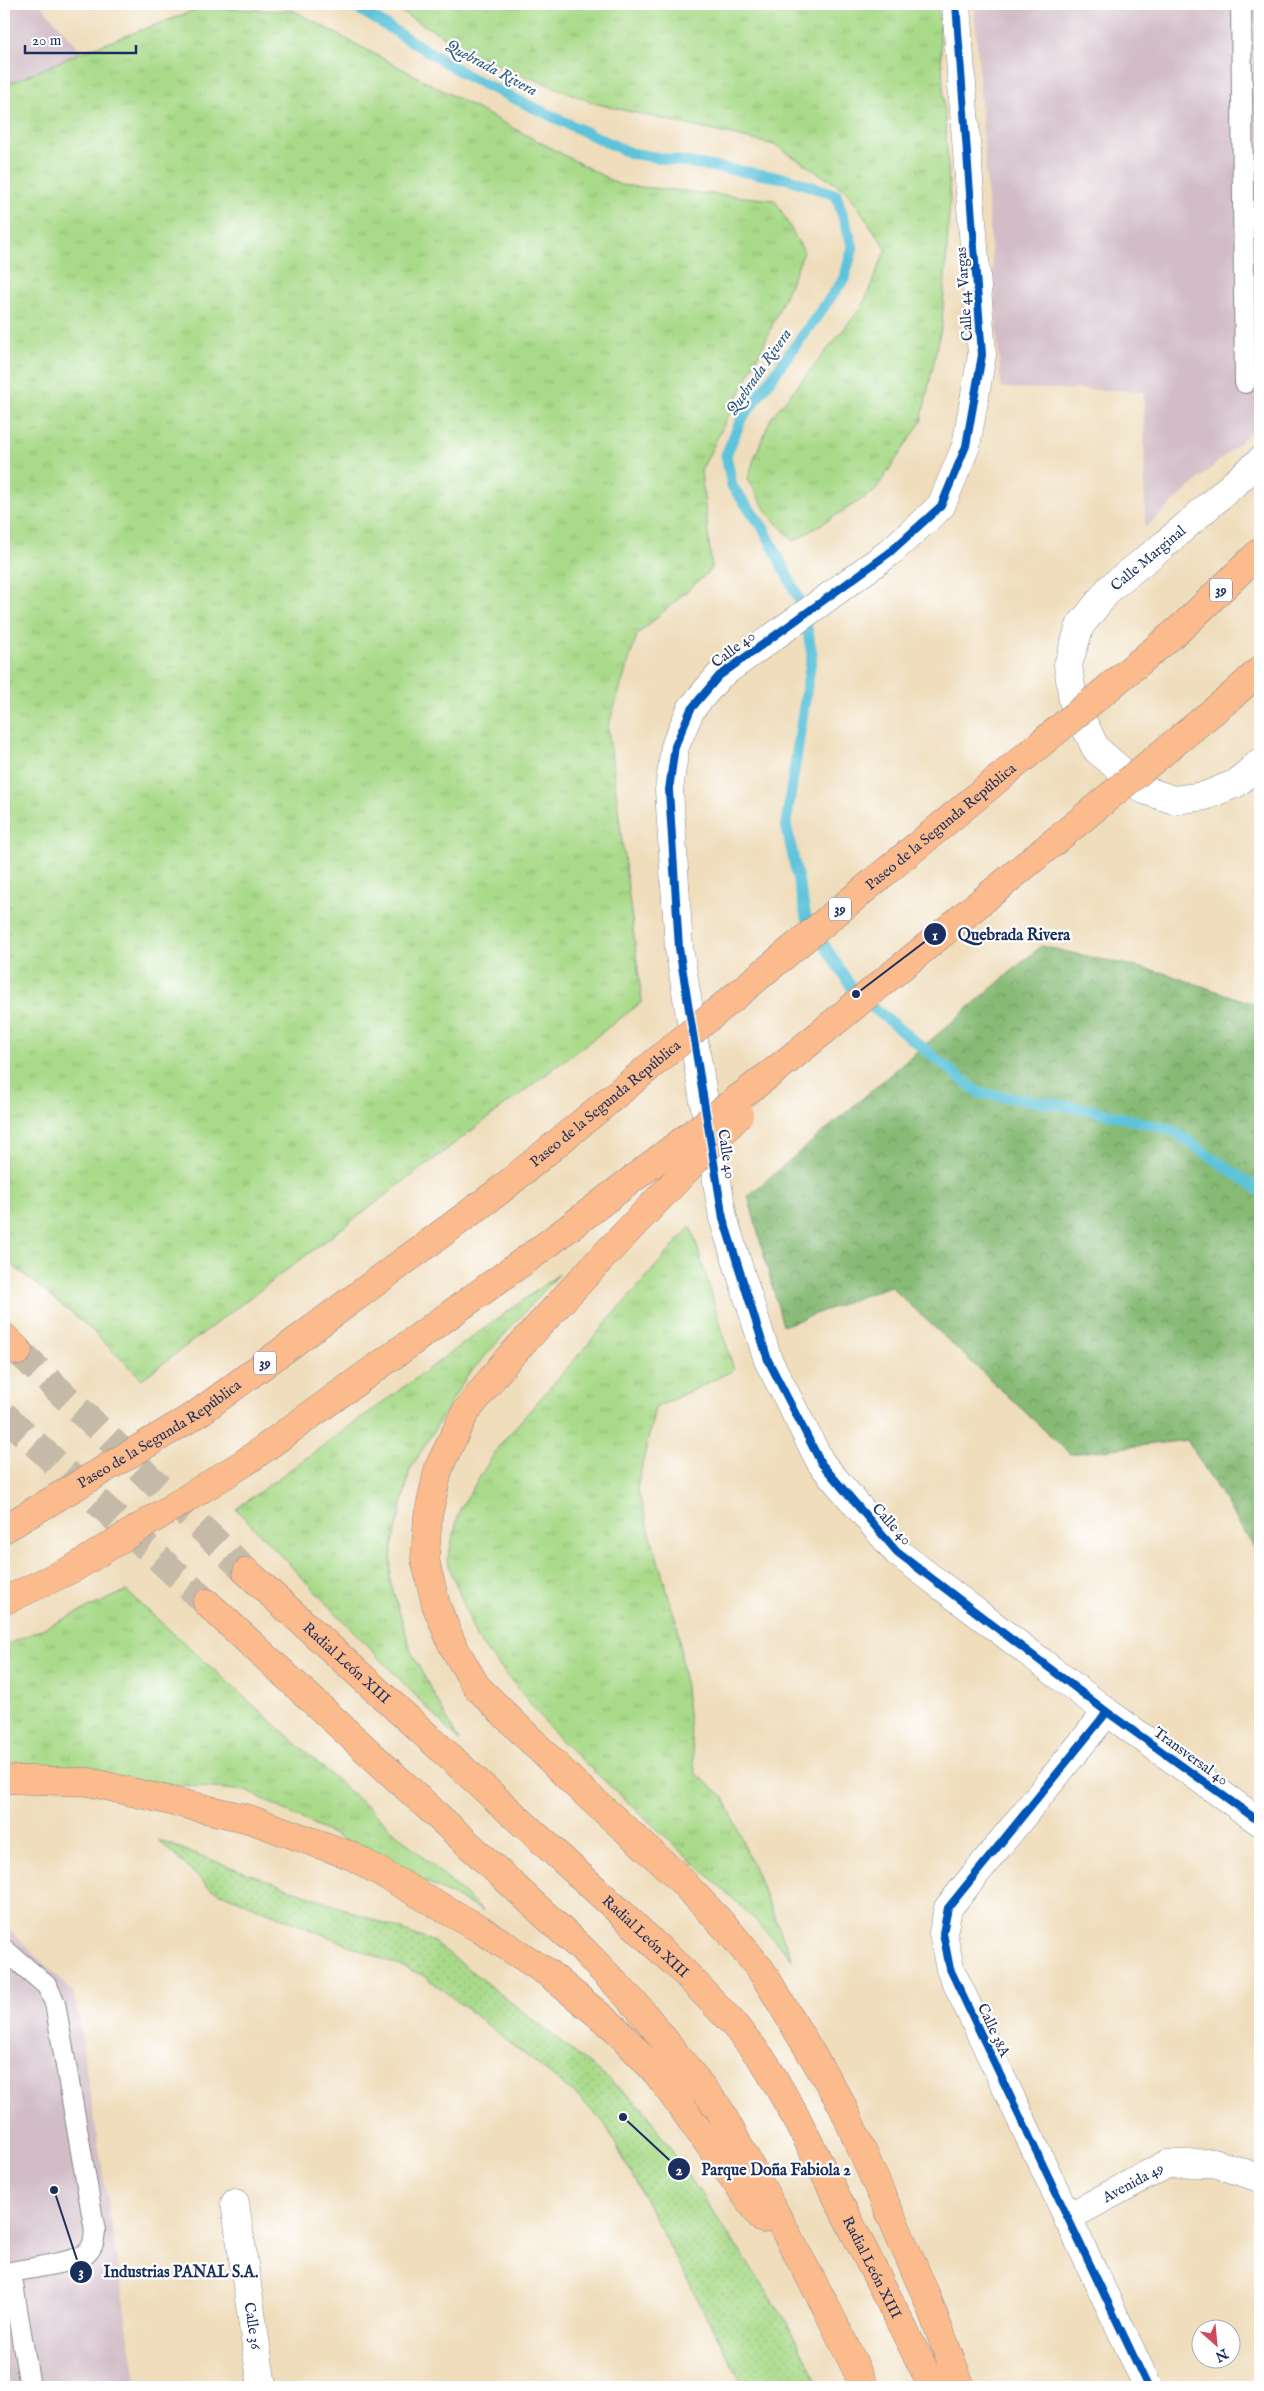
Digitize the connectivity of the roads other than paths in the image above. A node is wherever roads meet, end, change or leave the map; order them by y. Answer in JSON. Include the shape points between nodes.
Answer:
{"nodes":[{"id":1,"x":956,"y":4,"type":"edge"},
{"id":2,"x":1241,"y":4,"type":"edge"},
{"id":3,"x":1245,"y":383,"type":"dead end"},
{"id":4,"x":1260,"y":461,"type":"edge"},
{"id":5,"x":1260,"y":552,"type":"edge"},
{"id":6,"x":890,"y":553,"type":"joint"},
{"id":7,"x":1260,"y":670,"type":"edge"},
{"id":8,"x":1260,"y":762,"type":"edge"},
{"id":9,"x":787,"y":1061,"type":"junction"},
{"id":10,"x":4,"y":1530,"type":"edge"},
{"id":11,"x":247,"y":1572,"type":"tunnel mouth"},
{"id":12,"x":4,"y":1601,"type":"edge"},
{"id":13,"x":207,"y":1603,"type":"tunnel mouth"},
{"id":14,"x":1107,"y":1712,"type":"junction"},
{"id":15,"x":4,"y":1779,"type":"edge"},
{"id":16,"x":1260,"y":1822,"type":"edge"},
{"id":17,"x":4,"y":1949,"type":"edge"},
{"id":18,"x":1260,"y":2178,"type":"edge"},
{"id":19,"x":234,"y":2204,"type":"dead end"},
{"id":20,"x":1067,"y":2218,"type":"junction"},
{"id":21,"x":7,"y":2273,"type":"edge"},
{"id":22,"x":824,"y":2303,"type":"junction"},
{"id":23,"x":30,"y":2387,"type":"edge"},
{"id":24,"x":262,"y":2387,"type":"edge"},
{"id":25,"x":865,"y":2387,"type":"edge"},
{"id":26,"x":933,"y":2387,"type":"edge"},
{"id":27,"x":961,"y":2387,"type":"edge"},
{"id":28,"x":1148,"y":2387,"type":"edge"}],
"edges":[{"from":1,"to":6,"type":"street","name":"Calle 44 Vargas","via":[[982,355],[966,446],[941,506]]},
{"from":2,"to":3,"type":"lane"},
{"from":4,"to":8,"type":"street","name":"Calle Marginal","via":[[1110,588],[1080,626],[1068,665],[1073,701],[1096,749],[1144,790],[1174,800],[1205,796],[1237,783]]},
{"from":5,"to":10,"type":"highway","name":"Paseo de la Segunda República","number":"39","bridge":true,"via":[[1182,627],[498,1192],[197,1414]]},
{"from":6,"to":14,"type":"street","name":"Calle 40","via":[[718,676],[691,709],[675,746],[669,790],[679,948],[724,1218],[768,1360],[821,1463],[897,1552]]},
{"from":7,"to":9,"type":"highway","bridge":true},
{"from":9,"to":12,"type":"highway","bridge":true,"via":[[549,1242],[244,1463],[74,1568]]},
{"from":9,"to":27,"type":"highway","bridge":true,"via":[[769,1084],[505,1362],[465,1413],[439,1467],[428,1516],[425,1559],[436,1605],[452,1644],[476,1686],[575,1784],[674,1873],[761,1970],[841,2103],[924,2293]]},
{"from":11,"to":26,"type":"highway","name":"Radial León XIII","via":[[627,1918],[731,2021],[765,2063],[799,2122]]},
{"from":13,"to":22,"type":"highway","via":[[584,1951],[640,2008],[719,2109]]},
{"from":14,"to":16,"type":"street","name":"Transversal 40"},
{"from":14,"to":20,"type":"street","name":"Calle 38A","via":[[948,1908],[943,1933],[950,1969]]},
{"from":15,"to":22,"type":"highway","via":[[89,1782],[249,1819],[352,1856],[480,1929],[548,1973],[617,2030],[657,2073]]},
{"from":17,"to":21,"type":"lane","via":[[46,1986],[55,2003],[95,2231],[94,2243],[87,2253]]},
{"from":18,"to":20,"type":"street","name":"Avenida 49","via":[[1214,2163],[1167,2164]]},
{"from":19,"to":24,"type":"street","name":"Calle 36"},
{"from":20,"to":28,"type":"street","name":"Calle 38A"},
{"from":21,"to":23,"type":"lane"},
{"from":22,"to":25,"type":"highway"}]}
